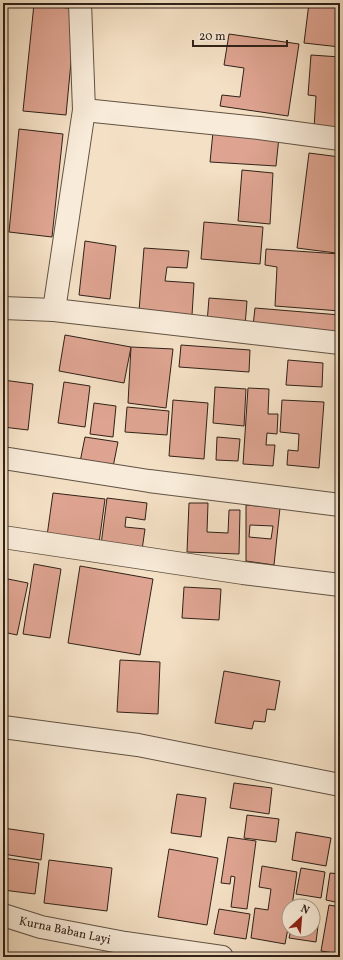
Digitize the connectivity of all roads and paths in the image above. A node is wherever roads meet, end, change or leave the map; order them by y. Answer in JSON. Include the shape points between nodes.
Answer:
{"nodes":[{"id":1,"x":80,"y":3,"type":"edge"},
{"id":2,"x":84,"y":110,"type":"junction"},
{"id":3,"x":340,"y":139,"type":"edge"},
{"id":4,"x":3,"y":308,"type":"edge"},
{"id":5,"x":54,"y":310,"type":"junction"},
{"id":6,"x":340,"y":342,"type":"edge"},
{"id":7,"x":3,"y":458,"type":"edge"},
{"id":8,"x":340,"y":505,"type":"edge"},
{"id":9,"x":3,"y":537,"type":"edge"},
{"id":10,"x":340,"y":585,"type":"edge"},
{"id":11,"x":3,"y":727,"type":"edge"},
{"id":12,"x":340,"y":785,"type":"edge"},
{"id":13,"x":3,"y":915,"type":"edge"},
{"id":14,"x":222,"y":957,"type":"edge"}],
"edges":[{"from":1,"to":2,"type":"street"},
{"from":2,"to":3,"type":"street"},
{"from":2,"to":5,"type":"street"},
{"from":4,"to":5,"type":"street"},
{"from":5,"to":6,"type":"street"},
{"from":7,"to":8,"type":"street","via":[[149,481]]},
{"from":9,"to":10,"type":"street"},
{"from":11,"to":12,"type":"street","via":[[138,745]]},
{"from":13,"to":14,"type":"street","name":"Kurna Baban Layi","via":[[41,927],[125,943]]}]}
